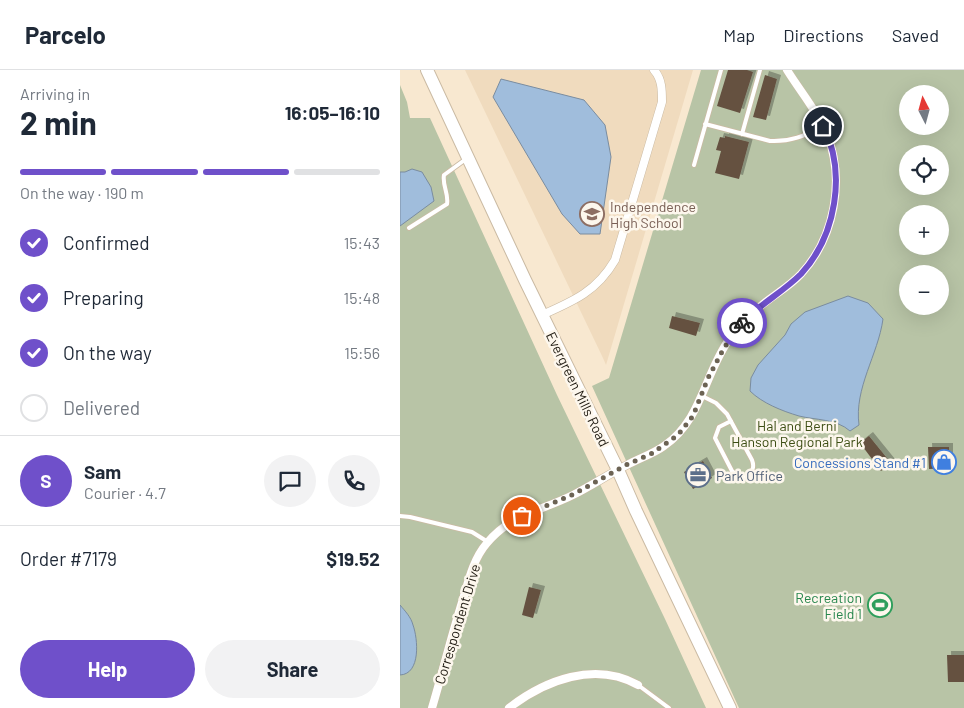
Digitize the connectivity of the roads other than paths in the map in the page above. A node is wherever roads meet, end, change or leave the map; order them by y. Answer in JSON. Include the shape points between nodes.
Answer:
{"nodes":[{"id":1,"x":427,"y":70,"type":"edge"},
{"id":2,"x":654,"y":70,"type":"edge"},
{"id":3,"x":721,"y":70,"type":"edge"},
{"id":4,"x":760,"y":70,"type":"edge"},
{"id":5,"x":787,"y":70,"type":"edge"},
{"id":6,"x":705,"y":124,"type":"junction"},
{"id":7,"x":823,"y":126,"type":"junction"},
{"id":8,"x":742,"y":134,"type":"junction"},
{"id":9,"x":468,"y":158,"type":"junction"},
{"id":10,"x":694,"y":165,"type":"dead end"},
{"id":11,"x":409,"y":228,"type":"dead end"},
{"id":12,"x":542,"y":315,"type":"junction"},
{"id":13,"x":702,"y":396,"type":"junction"},
{"id":14,"x":731,"y":421,"type":"junction"},
{"id":15,"x":618,"y":470,"type":"junction"},
{"id":16,"x":400,"y":516,"type":"edge"},
{"id":17,"x":488,"y":542,"type":"junction"},
{"id":18,"x":638,"y":685,"type":"joint"},
{"id":19,"x":432,"y":708,"type":"edge"},
{"id":20,"x":510,"y":708,"type":"edge"},
{"id":21,"x":669,"y":708,"type":"edge"},
{"id":22,"x":730,"y":708,"type":"edge"}],
"edges":[{"from":1,"to":9,"type":"main road","name":"Evergreen Mills Road"},
{"from":2,"to":12,"type":"street","via":[[661,85],[662,102],[615,260],[594,288]]},
{"from":3,"to":6,"type":"lane"},
{"from":4,"to":8,"type":"lane"},
{"from":5,"to":7,"type":"street","name":"Correspondent Drive"},
{"from":6,"to":8,"type":"lane"},
{"from":6,"to":10,"type":"lane"},
{"from":7,"to":8,"type":"lane","via":[[802,137],[780,142]]},
{"from":7,"to":13,"type":"street","name":"Correspondent Drive","via":[[834,159],[836,177],[834,206],[824,237],[801,274],[756,310],[734,334],[714,366]]},
{"from":9,"to":11,"type":"lane","via":[[444,175],[447,204]]},
{"from":9,"to":12,"type":"main road","name":"Evergreen Mills Road"},
{"from":12,"to":15,"type":"main road","name":"Evergreen Mills Road"},
{"from":13,"to":14,"type":"lane","via":[[722,408]]},
{"from":13,"to":15,"type":"street","name":"Correspondent Drive","via":[[693,416],[678,435],[651,454]]},
{"from":14,"to":14,"type":"lane","via":[[754,465],[746,477],[732,471],[715,438],[719,428]]},
{"from":15,"to":17,"type":"street","name":"Correspondent Drive","via":[[572,495],[522,516],[506,525]]},
{"from":15,"to":22,"type":"main road","name":"Evergreen Mills Road"},
{"from":16,"to":17,"type":"lane","via":[[472,532]]},
{"from":17,"to":19,"type":"street","name":"Correspondent Drive","via":[[472,569]]},
{"from":18,"to":20,"type":"street","via":[[598,674],[569,677],[542,687]]},
{"from":18,"to":21,"type":"lane"}]}
